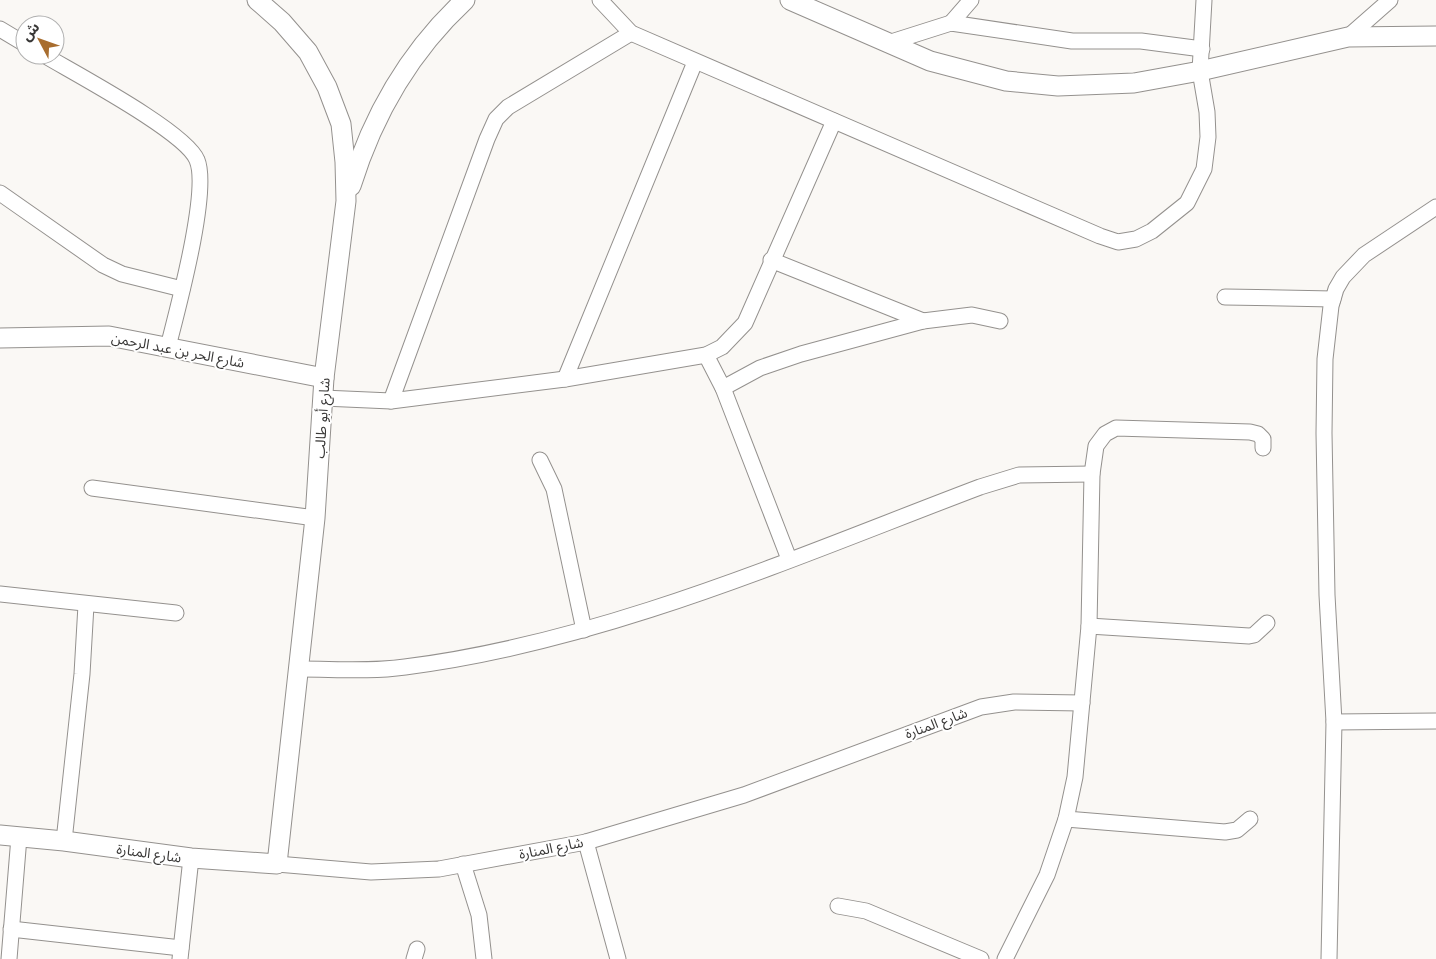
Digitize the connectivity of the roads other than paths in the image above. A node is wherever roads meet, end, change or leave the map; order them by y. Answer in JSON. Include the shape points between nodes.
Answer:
{"nodes":[{"id":1,"x":257,"y":0,"type":"edge"},
{"id":2,"x":465,"y":0,"type":"edge"},
{"id":3,"x":600,"y":0,"type":"edge"},
{"id":4,"x":790,"y":0,"type":"edge"},
{"id":5,"x":971,"y":0,"type":"edge"},
{"id":6,"x":1204,"y":0,"type":"edge"},
{"id":7,"x":1390,"y":0,"type":"edge"},
{"id":8,"x":951,"y":23,"type":"junction"},
{"id":9,"x":0,"y":29,"type":"edge"},
{"id":10,"x":631,"y":33,"type":"junction"},
{"id":11,"x":1436,"y":36,"type":"edge"},
{"id":12,"x":15,"y":38,"type":"edge"},
{"id":13,"x":1348,"y":38,"type":"junction"},
{"id":14,"x":888,"y":43,"type":"junction"},
{"id":15,"x":1202,"y":49,"type":"junction"},
{"id":16,"x":695,"y":62,"type":"junction"},
{"id":17,"x":61,"y":65,"type":"edge"},
{"id":18,"x":1200,"y":71,"type":"junction"},
{"id":19,"x":834,"y":121,"type":"junction"},
{"id":20,"x":0,"y":193,"type":"edge"},
{"id":21,"x":346,"y":201,"type":"junction"},
{"id":22,"x":1436,"y":207,"type":"edge"},
{"id":23,"x":771,"y":260,"type":"junction"},
{"id":24,"x":182,"y":289,"type":"junction"},
{"id":25,"x":1225,"y":297,"type":"dead end"},
{"id":26,"x":1333,"y":299,"type":"junction"},
{"id":27,"x":923,"y":321,"type":"junction"},
{"id":28,"x":1000,"y":322,"type":"dead end"},
{"id":29,"x":0,"y":338,"type":"edge"},
{"id":30,"x":168,"y":348,"type":"junction"},
{"id":31,"x":706,"y":355,"type":"junction"},
{"id":32,"x":324,"y":378,"type":"junction"},
{"id":33,"x":565,"y":379,"type":"junction"},
{"id":34,"x":723,"y":388,"type":"junction"},
{"id":35,"x":323,"y":398,"type":"junction"},
{"id":36,"x":391,"y":401,"type":"junction"},
{"id":37,"x":1263,"y":448,"type":"dead end"},
{"id":38,"x":540,"y":460,"type":"dead end"},
{"id":39,"x":1092,"y":474,"type":"junction"},
{"id":40,"x":92,"y":488,"type":"dead end"},
{"id":41,"x":315,"y":518,"type":"junction"},
{"id":42,"x":789,"y":559,"type":"junction"},
{"id":43,"x":0,"y":594,"type":"edge"},
{"id":44,"x":86,"y":605,"type":"junction"},
{"id":45,"x":176,"y":613,"type":"dead end"},
{"id":46,"x":1267,"y":623,"type":"dead end"},
{"id":47,"x":1089,"y":626,"type":"junction"},
{"id":48,"x":584,"y":630,"type":"junction"},
{"id":49,"x":300,"y":669,"type":"junction"},
{"id":50,"x":1082,"y":703,"type":"junction"},
{"id":51,"x":1436,"y":721,"type":"edge"},
{"id":52,"x":1334,"y":722,"type":"junction"},
{"id":53,"x":1066,"y":819,"type":"junction"},
{"id":54,"x":1250,"y":819,"type":"dead end"},
{"id":55,"x":0,"y":835,"type":"edge"},
{"id":56,"x":19,"y":837,"type":"junction"},
{"id":57,"x":64,"y":841,"type":"junction"},
{"id":58,"x":586,"y":842,"type":"junction"},
{"id":59,"x":190,"y":858,"type":"junction"},
{"id":60,"x":277,"y":864,"type":"junction"},
{"id":61,"x":463,"y":864,"type":"junction"},
{"id":62,"x":838,"y":906,"type":"dead end"},
{"id":63,"x":12,"y":929,"type":"junction"},
{"id":64,"x":180,"y":954,"type":"edge"},
{"id":65,"x":9,"y":959,"type":"edge"},
{"id":66,"x":484,"y":959,"type":"edge"},
{"id":67,"x":618,"y":959,"type":"edge"},
{"id":68,"x":981,"y":959,"type":"edge"},
{"id":69,"x":1006,"y":959,"type":"edge"},
{"id":70,"x":1329,"y":959,"type":"edge"}],
"edges":[{"from":1,"to":21,"type":"street","name":"شارع أبو طالب","via":[[308,52],[327,86],[341,124]]},
{"from":2,"to":21,"type":"street","via":[[415,54],[386,100],[362,150]]},
{"from":3,"to":10,"type":"street"},
{"from":4,"to":14,"type":"street"},
{"from":5,"to":8,"type":"street"},
{"from":6,"to":15,"type":"street"},
{"from":7,"to":13,"type":"street"},
{"from":8,"to":14,"type":"street"},
{"from":8,"to":15,"type":"street","via":[[1072,41],[1141,41]]},
{"from":9,"to":12,"type":"street"},
{"from":10,"to":16,"type":"street"},
{"from":10,"to":36,"type":"street","via":[[508,107],[496,119]]},
{"from":11,"to":13,"type":"street"},
{"from":13,"to":18,"type":"street"},
{"from":14,"to":18,"type":"street","via":[[964,71],[1006,81],[1058,86],[1134,83]]},
{"from":15,"to":18,"type":"street"},
{"from":16,"to":19,"type":"street"},
{"from":16,"to":33,"type":"street"},
{"from":17,"to":24,"type":"street","via":[[168,131],[197,160],[199,205]]},
{"from":18,"to":19,"type":"street","via":[[1207,121],[1204,169],[1187,203],[1152,231],[1136,239],[1118,242]]},
{"from":19,"to":23,"type":"street"},
{"from":20,"to":24,"type":"street","via":[[103,265],[122,274]]},
{"from":21,"to":32,"type":"street","name":"شارع أبو طالب"},
{"from":22,"to":26,"type":"street","via":[[1364,255],[1343,277]]},
{"from":23,"to":27,"type":"street"},
{"from":23,"to":31,"type":"street","via":[[745,323],[722,347]]},
{"from":24,"to":30,"type":"street"},
{"from":25,"to":26,"type":"street"},
{"from":26,"to":52,"type":"street","via":[[1325,359],[1324,433],[1327,596]]},
{"from":27,"to":28,"type":"street","via":[[972,315]]},
{"from":27,"to":34,"type":"street","via":[[793,356],[760,368]]},
{"from":29,"to":30,"type":"street","name":"شارع الحر بن عبد الرحمن","via":[[108,336]]},
{"from":30,"to":32,"type":"street","name":"شارع الحر بن عبد الرحمن"},
{"from":31,"to":33,"type":"street"},
{"from":31,"to":34,"type":"street"},
{"from":32,"to":35,"type":"street","name":"شارع أبو طالب"},
{"from":33,"to":36,"type":"street"},
{"from":34,"to":42,"type":"street"},
{"from":35,"to":36,"type":"street"},
{"from":35,"to":41,"type":"street","name":"شارع أبو طالب"},
{"from":37,"to":39,"type":"street","via":[[1263,439],[1250,432],[1116,428],[1105,434],[1096,446]]},
{"from":38,"to":48,"type":"street","via":[[554,489]]},
{"from":39,"to":42,"type":"street","via":[[1019,475]]},
{"from":39,"to":47,"type":"street"},
{"from":40,"to":41,"type":"street"},
{"from":41,"to":49,"type":"street","name":"شارع أبو طالب"},
{"from":42,"to":48,"type":"street","via":[[667,604]]},
{"from":43,"to":44,"type":"street"},
{"from":44,"to":45,"type":"street"},
{"from":44,"to":57,"type":"street"},
{"from":46,"to":47,"type":"street","via":[[1249,636]]},
{"from":47,"to":50,"type":"street"},
{"from":48,"to":49,"type":"street","via":[[490,654],[404,668]]},
{"from":49,"to":60,"type":"street","name":"شارع أبو طالب"},
{"from":50,"to":53,"type":"street","via":[[1075,777]]},
{"from":50,"to":58,"type":"street","name":"شارع المنارة","via":[[1014,702],[981,707],[744,795]]},
{"from":51,"to":52,"type":"street"},
{"from":52,"to":70,"type":"street"},
{"from":53,"to":54,"type":"street","via":[[1225,832],[1237,830]]},
{"from":53,"to":69,"type":"street","via":[[1047,875]]},
{"from":55,"to":56,"type":"street","name":"شارع المنارة"},
{"from":56,"to":57,"type":"street","name":"شارع المنارة"},
{"from":56,"to":63,"type":"street"},
{"from":57,"to":59,"type":"street","name":"شارع المنارة"},
{"from":58,"to":61,"type":"street","name":"شارع المنارة"},
{"from":58,"to":67,"type":"street"},
{"from":59,"to":60,"type":"street","name":"شارع المنارة"},
{"from":59,"to":64,"type":"street"},
{"from":60,"to":61,"type":"street","name":"شارع المنارة","via":[[371,872],[439,869]]},
{"from":61,"to":66,"type":"street","via":[[479,915]]},
{"from":62,"to":68,"type":"street","via":[[866,911]]},
{"from":63,"to":64,"type":"street"},
{"from":63,"to":65,"type":"street"}]}
